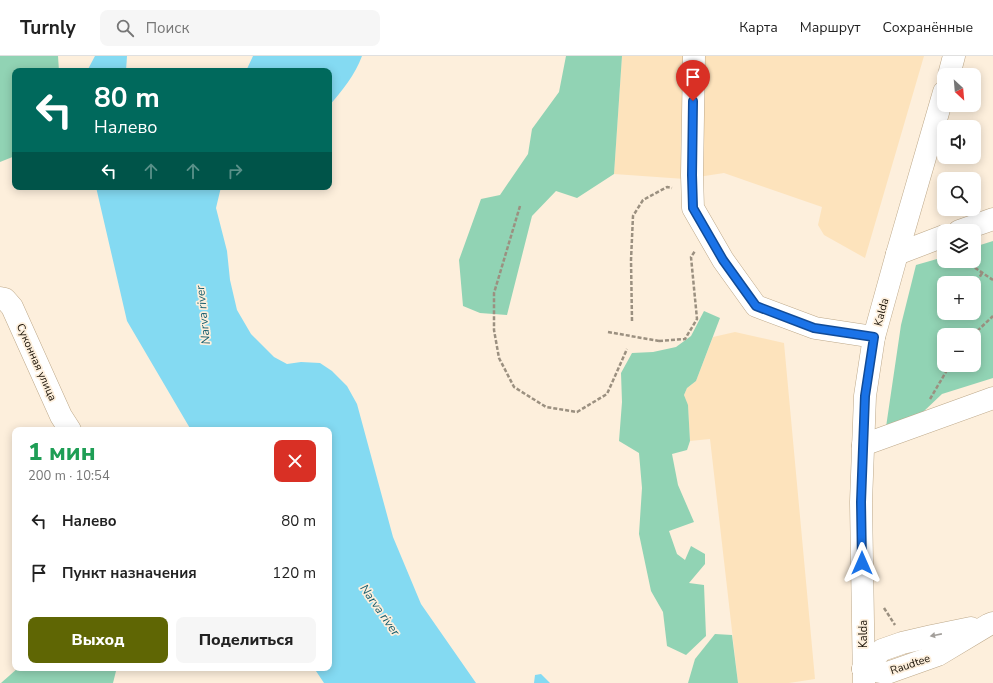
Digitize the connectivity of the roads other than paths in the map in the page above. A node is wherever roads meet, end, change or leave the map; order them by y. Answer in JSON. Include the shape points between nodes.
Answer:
{"nodes":[{"id":1,"x":694,"y":56,"type":"edge"},
{"id":2,"x":954,"y":56,"type":"edge"},
{"id":3,"x":951,"y":68,"type":"edge"},
{"id":4,"x":938,"y":112,"type":"edge"},
{"id":5,"x":993,"y":219,"type":"edge"},
{"id":6,"x":979,"y":224,"type":"edge"},
{"id":7,"x":937,"y":239,"type":"edge"},
{"id":8,"x":897,"y":254,"type":"junction"},
{"id":9,"x":0,"y":298,"type":"edge"},
{"id":10,"x":874,"y":337,"type":"junction"},
{"id":11,"x":993,"y":398,"type":"edge"},
{"id":12,"x":68,"y":427,"type":"edge"},
{"id":13,"x":863,"y":445,"type":"junction"},
{"id":14,"x":991,"y":624,"type":"edge"},
{"id":15,"x":863,"y":676,"type":"edge"}],
"edges":[{"from":1,"to":10,"type":"street","via":[[693,208],[723,260],[756,306],[814,328]]},
{"from":2,"to":3,"type":"street"},
{"from":4,"to":8,"type":"street","name":"Kalda"},
{"from":5,"to":6,"type":"street"},
{"from":7,"to":8,"type":"street"},
{"from":8,"to":10,"type":"street","name":"Kalda"},
{"from":9,"to":12,"type":"street","name":"Суконная улица","via":[[5,299],[12,307]]},
{"from":10,"to":13,"type":"street","name":"Kalda","via":[[865,396]]},
{"from":11,"to":13,"type":"street"},
{"from":13,"to":15,"type":"street","name":"Kalda"},
{"from":14,"to":15,"type":"street","name":"Raudtee","via":[[938,655],[888,673]]}]}
